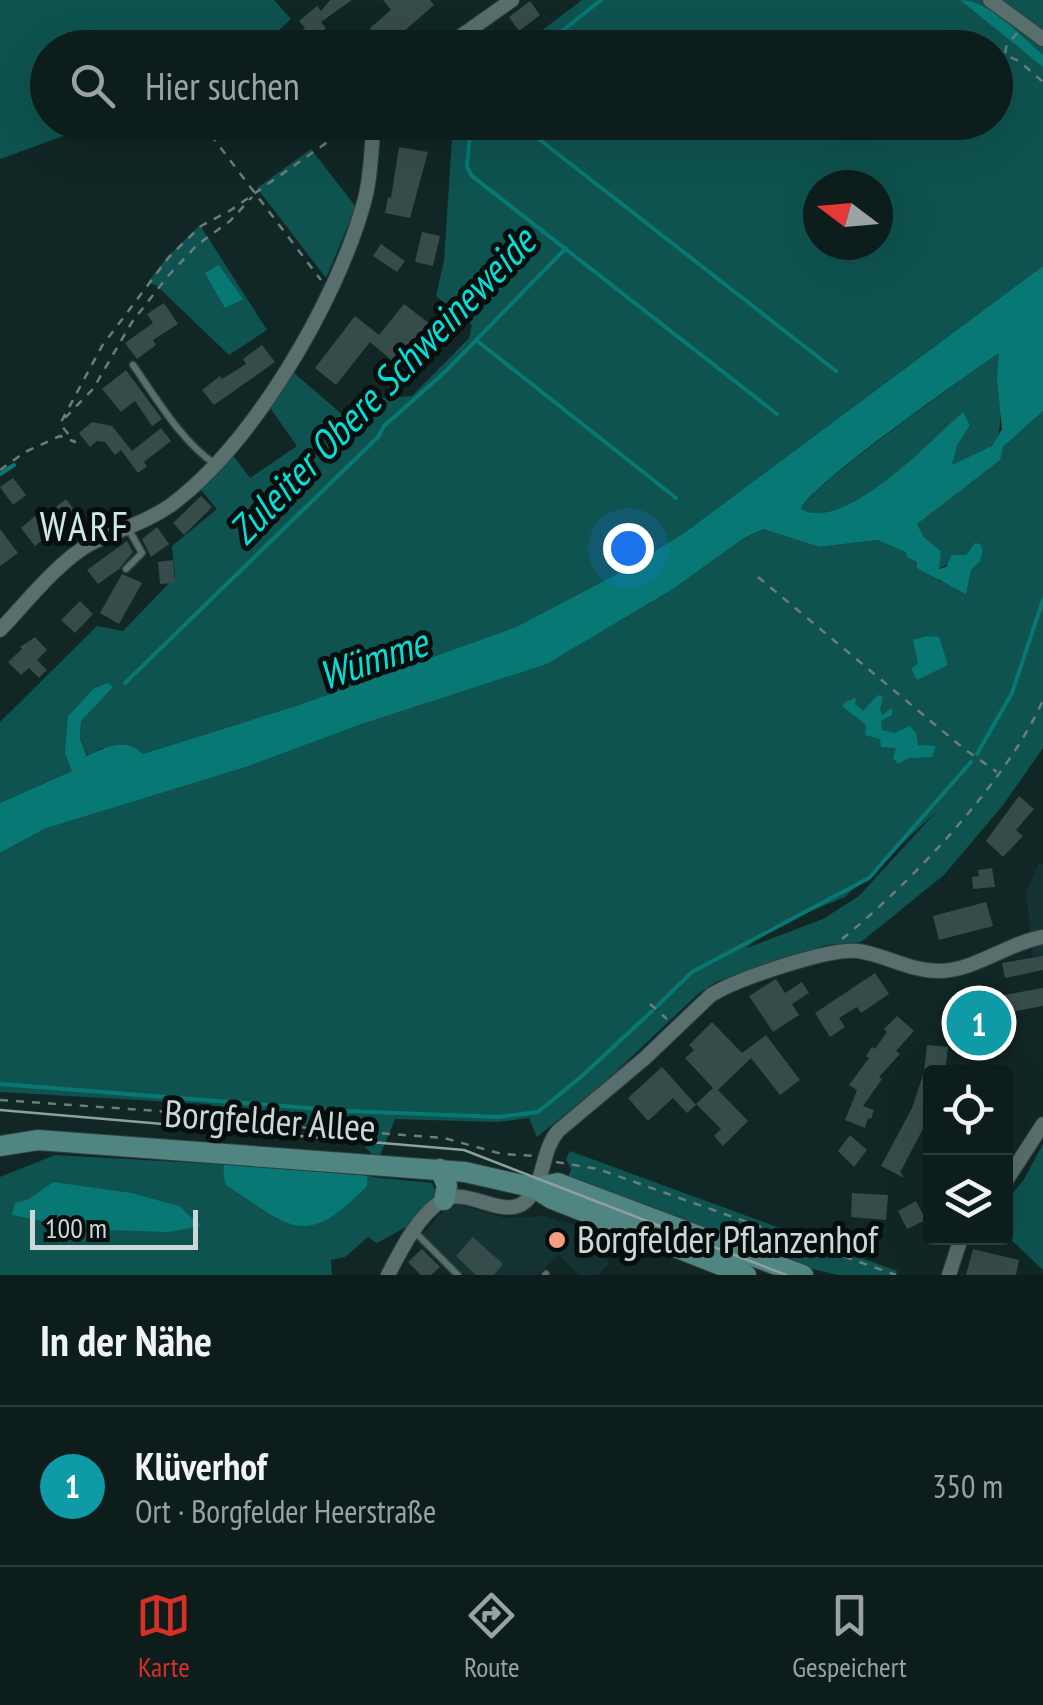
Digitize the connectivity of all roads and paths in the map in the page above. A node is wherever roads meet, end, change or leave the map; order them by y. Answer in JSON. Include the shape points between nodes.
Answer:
{"nodes":[{"id":1,"x":512,"y":0,"type":"edge"},
{"id":2,"x":990,"y":0,"type":"edge"},
{"id":3,"x":470,"y":30,"type":"edge"},
{"id":4,"x":1018,"y":32,"type":"dead end"},
{"id":5,"x":1013,"y":38,"type":"edge"},
{"id":6,"x":1043,"y":38,"type":"edge"},
{"id":7,"x":1013,"y":58,"type":"edge"},
{"id":8,"x":1043,"y":82,"type":"edge"},
{"id":9,"x":214,"y":140,"type":"edge"},
{"id":10,"x":330,"y":140,"type":"edge"},
{"id":11,"x":372,"y":140,"type":"edge"},
{"id":12,"x":256,"y":192,"type":"junction"},
{"id":13,"x":329,"y":292,"type":"junction"},
{"id":14,"x":133,"y":365,"type":"dead end"},
{"id":15,"x":60,"y":424,"type":"junction"},
{"id":16,"x":216,"y":465,"type":"junction"},
{"id":17,"x":0,"y":470,"type":"edge"},
{"id":18,"x":129,"y":530,"type":"junction"},
{"id":19,"x":126,"y":569,"type":"dead end"},
{"id":20,"x":758,"y":578,"type":"dead end"},
{"id":21,"x":0,"y":630,"type":"edge"},
{"id":22,"x":1043,"y":700,"type":"edge"},
{"id":23,"x":998,"y":773,"type":"junction"},
{"id":24,"x":1043,"y":937,"type":"edge"},
{"id":25,"x":821,"y":956,"type":"junction"},
{"id":26,"x":650,"y":1004,"type":"dead end"},
{"id":27,"x":676,"y":1027,"type":"junction"},
{"id":28,"x":0,"y":1100,"type":"edge"},
{"id":29,"x":1043,"y":1124,"type":"edge"},
{"id":30,"x":0,"y":1146,"type":"edge"},
{"id":31,"x":543,"y":1158,"type":"junction"},
{"id":32,"x":440,"y":1169,"type":"junction"},
{"id":33,"x":1013,"y":1170,"type":"edge"},
{"id":34,"x":535,"y":1188,"type":"junction"},
{"id":35,"x":444,"y":1200,"type":"junction"},
{"id":36,"x":414,"y":1231,"type":"junction"},
{"id":37,"x":959,"y":1245,"type":"edge"},
{"id":38,"x":878,"y":1261,"type":"dead end"},
{"id":39,"x":867,"y":1265,"type":"junction"},
{"id":40,"x":388,"y":1275,"type":"edge"},
{"id":41,"x":458,"y":1275,"type":"edge"},
{"id":42,"x":746,"y":1275,"type":"edge"},
{"id":43,"x":803,"y":1275,"type":"edge"},
{"id":44,"x":896,"y":1275,"type":"edge"},
{"id":45,"x":949,"y":1275,"type":"edge"}],
"edges":[{"from":1,"to":3,"type":"street"},
{"from":2,"to":6,"type":"street"},
{"from":4,"to":5,"type":"path"},
{"from":7,"to":8,"type":"path"},
{"from":9,"to":12,"type":"path"},
{"from":10,"to":12,"type":"path"},
{"from":11,"to":13,"type":"street","via":[[365,201]]},
{"from":12,"to":13,"type":"path"},
{"from":12,"to":15,"type":"path","via":[[168,276],[93,389]]},
{"from":12,"to":15,"type":"path","via":[[201,226],[170,257],[102,346]]},
{"from":13,"to":16,"type":"street","via":[[270,397]]},
{"from":14,"to":16,"type":"lane"},
{"from":15,"to":17,"type":"path","via":[[76,442],[60,436]]},
{"from":16,"to":18,"type":"street"},
{"from":18,"to":19,"type":"lane","via":[[142,554]]},
{"from":18,"to":21,"type":"street","via":[[88,546]]},
{"from":20,"to":23,"type":"path"},
{"from":22,"to":23,"type":"path"},
{"from":23,"to":25,"type":"path","via":[[914,872]]},
{"from":24,"to":25,"type":"street","via":[[946,970],[854,950]]},
{"from":25,"to":27,"type":"street","via":[[724,988]]},
{"from":26,"to":27,"type":"path"},
{"from":27,"to":31,"type":"street","via":[[558,1131]]},
{"from":28,"to":31,"type":"path","via":[[444,1138]]},
{"from":29,"to":33,"type":"street"},
{"from":30,"to":32,"type":"main road","name":"Borgfelder Allee","via":[[31,1139]]},
{"from":31,"to":34,"type":"street"},
{"from":31,"to":39,"type":"path","via":[[598,1170]]},
{"from":32,"to":34,"type":"main road","name":"Borgfelder Allee"},
{"from":32,"to":35,"type":"main road"},
{"from":34,"to":35,"type":"street","via":[[524,1203],[510,1207]]},
{"from":34,"to":42,"type":"main road","name":"Borgfelder Allee"},
{"from":34,"to":43,"type":"main road","name":"Borgfelder Allee","via":[[558,1184],[578,1190]]},
{"from":35,"to":36,"type":"street"},
{"from":36,"to":40,"type":"street"},
{"from":36,"to":41,"type":"lane"},
{"from":37,"to":45,"type":"street"},
{"from":38,"to":39,"type":"path"},
{"from":39,"to":44,"type":"path"}]}
